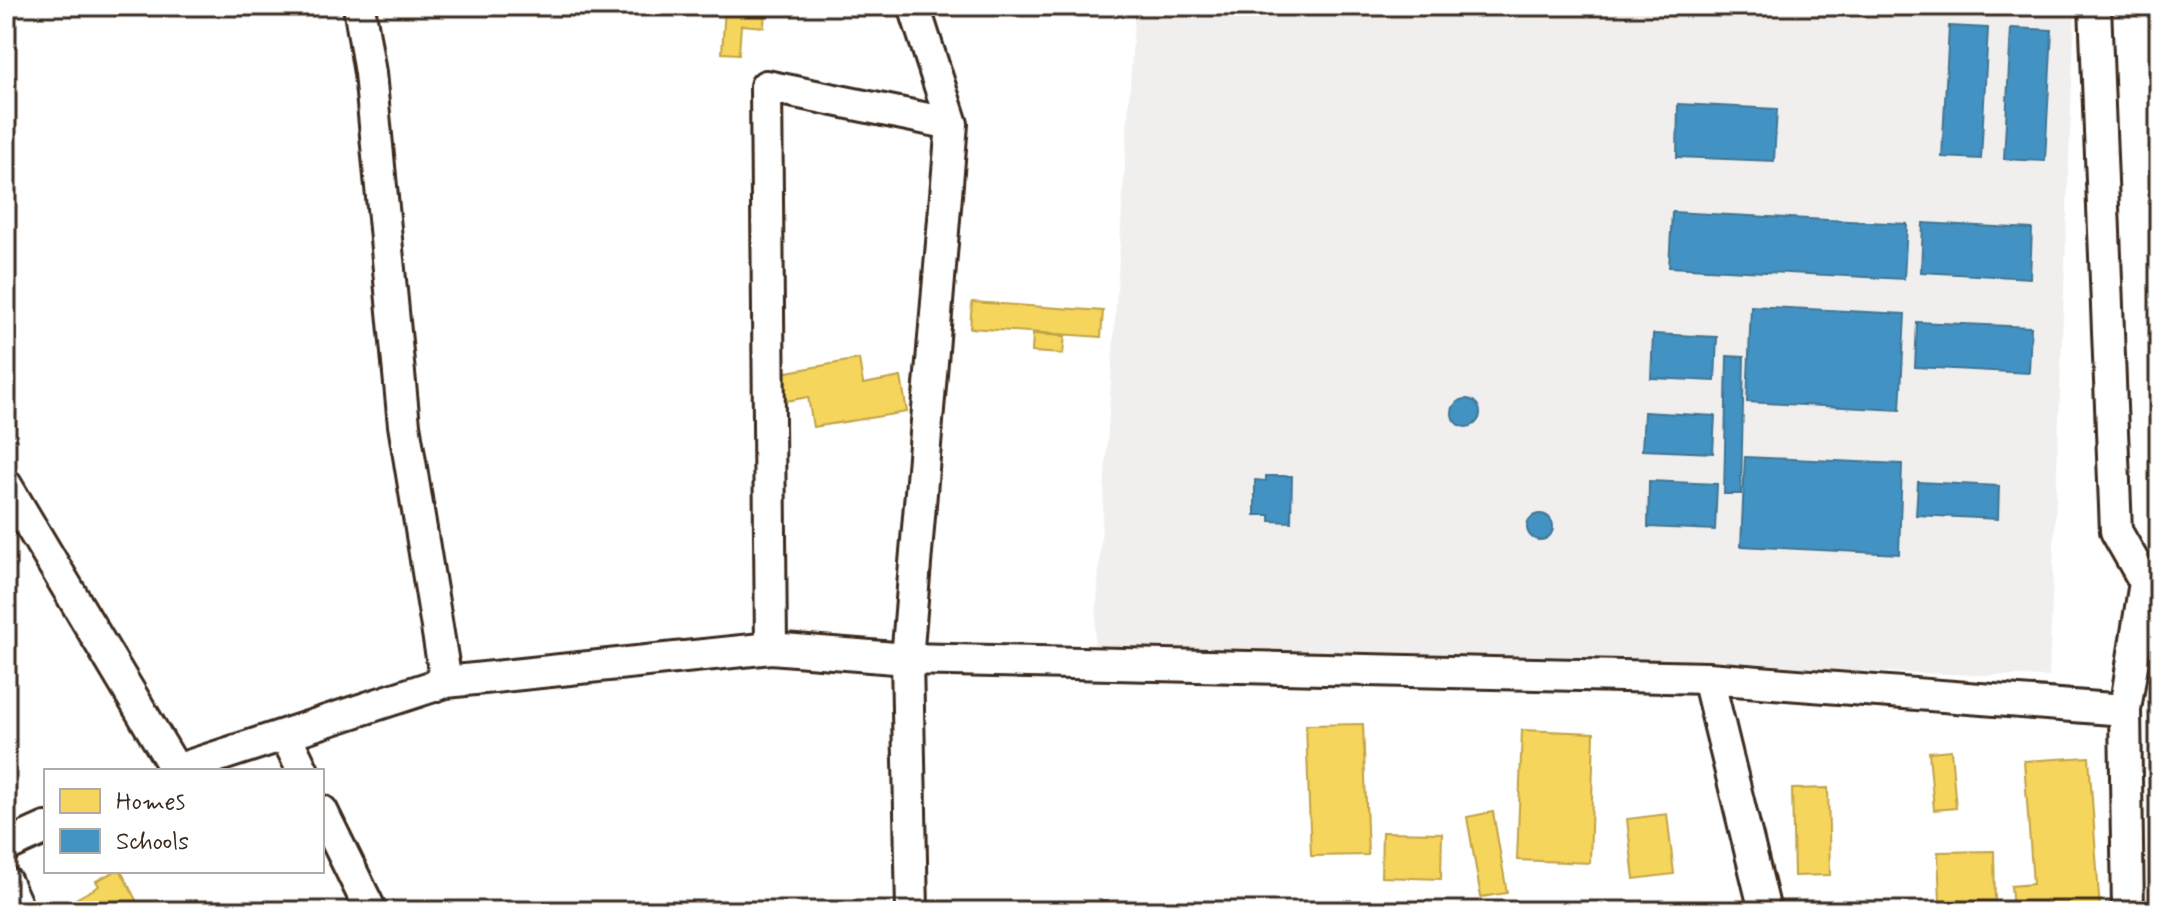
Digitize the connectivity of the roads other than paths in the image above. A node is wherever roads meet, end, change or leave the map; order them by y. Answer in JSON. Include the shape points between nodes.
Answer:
{"nodes":[{"id":1,"x":359,"y":6,"type":"edge"},
{"id":2,"x":914,"y":6,"type":"edge"},
{"id":3,"x":2095,"y":6,"type":"edge"},
{"id":4,"x":952,"y":124,"type":"junction"},
{"id":5,"x":9,"y":499,"type":"edge"},
{"id":6,"x":2152,"y":577,"type":"edge"},
{"id":7,"x":771,"y":648,"type":"junction"},
{"id":8,"x":907,"y":659,"type":"junction"},
{"id":9,"x":1708,"y":678,"type":"junction"},
{"id":10,"x":446,"y":682,"type":"junction"},
{"id":11,"x":2125,"y":710,"type":"junction"},
{"id":12,"x":286,"y":736,"type":"junction"},
{"id":13,"x":174,"y":769,"type":"edge"},
{"id":14,"x":178,"y":769,"type":"edge"},
{"id":15,"x":302,"y":769,"type":"edge"},
{"id":16,"x":324,"y":815,"type":"edge"},
{"id":17,"x":44,"y":829,"type":"edge"},
{"id":18,"x":6,"y":846,"type":"edge"},
{"id":19,"x":6,"y":882,"type":"edge"},
{"id":20,"x":19,"y":911,"type":"edge"},
{"id":21,"x":371,"y":911,"type":"edge"},
{"id":22,"x":912,"y":911,"type":"edge"},
{"id":23,"x":1765,"y":911,"type":"edge"},
{"id":24,"x":2128,"y":911,"type":"edge"}],
"edges":[{"from":1,"to":10,"type":"street","via":[[404,425]]},
{"from":2,"to":4,"type":"street"},
{"from":3,"to":6,"type":"street","via":[[2116,531]]},
{"from":4,"to":7,"type":"street","via":[[766,86]]},
{"from":4,"to":8,"type":"street"},
{"from":5,"to":13,"type":"street"},
{"from":6,"to":11,"type":"street"},
{"from":7,"to":8,"type":"street"},
{"from":7,"to":10,"type":"street"},
{"from":8,"to":9,"type":"street"},
{"from":8,"to":22,"type":"street"},
{"from":9,"to":11,"type":"street"},
{"from":9,"to":23,"type":"street"},
{"from":10,"to":12,"type":"street"},
{"from":11,"to":24,"type":"street"},
{"from":12,"to":14,"type":"street"},
{"from":12,"to":15,"type":"street"},
{"from":16,"to":21,"type":"street"},
{"from":17,"to":18,"type":"street"},
{"from":19,"to":20,"type":"street"}]}
